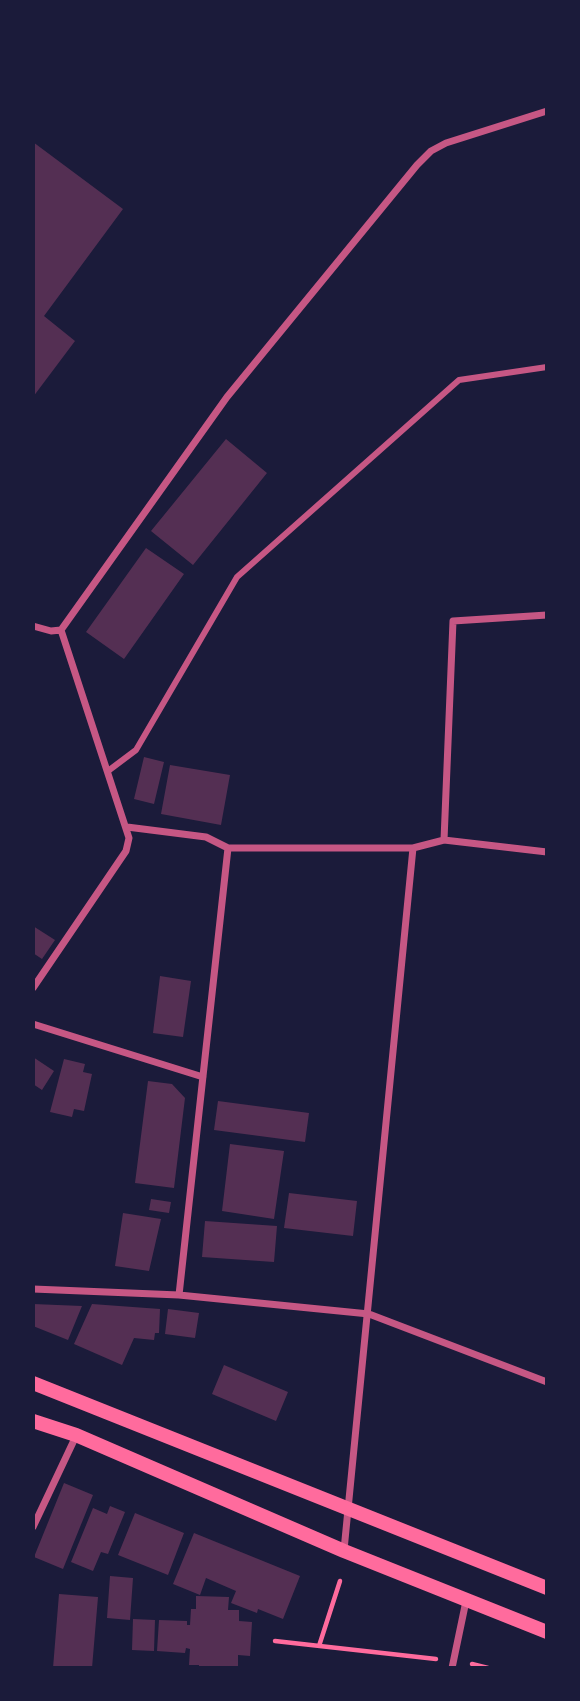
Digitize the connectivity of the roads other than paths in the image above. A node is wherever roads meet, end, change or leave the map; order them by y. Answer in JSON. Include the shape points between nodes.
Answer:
{"nodes":[{"id":1,"x":547,"y":111,"type":"edge"},
{"id":2,"x":547,"y":367,"type":"edge"},
{"id":3,"x":547,"y":615,"type":"edge"},
{"id":4,"x":33,"y":626,"type":"edge"},
{"id":5,"x":61,"y":630,"type":"junction"},
{"id":6,"x":108,"y":771,"type":"junction"},
{"id":7,"x":127,"y":827,"type":"junction"},
{"id":8,"x":444,"y":840,"type":"junction"},
{"id":9,"x":228,"y":848,"type":"junction"},
{"id":10,"x":413,"y":848,"type":"junction"},
{"id":11,"x":547,"y":852,"type":"edge"},
{"id":12,"x":33,"y":988,"type":"edge"},
{"id":13,"x":33,"y":1024,"type":"edge"},
{"id":14,"x":203,"y":1077,"type":"junction"},
{"id":15,"x":33,"y":1289,"type":"edge"},
{"id":16,"x":178,"y":1295,"type":"junction"},
{"id":17,"x":369,"y":1314,"type":"junction"},
{"id":18,"x":547,"y":1382,"type":"edge"},
{"id":19,"x":33,"y":1383,"type":"edge"},
{"id":20,"x":33,"y":1421,"type":"edge"},
{"id":21,"x":76,"y":1436,"type":"junction"},
{"id":22,"x":350,"y":1510,"type":"junction"},
{"id":23,"x":33,"y":1527,"type":"edge"},
{"id":24,"x":344,"y":1551,"type":"junction"},
{"id":25,"x":547,"y":1588,"type":"edge"},
{"id":26,"x":466,"y":1601,"type":"junction"},
{"id":27,"x":547,"y":1632,"type":"edge"},
{"id":28,"x":452,"y":1664,"type":"edge"}],
"edges":[{"from":1,"to":5,"type":"street","via":[[446,143],[417,165],[227,397]]},
{"from":2,"to":6,"type":"street","via":[[459,380],[237,577],[136,750]]},
{"from":3,"to":8,"type":"street","via":[[453,621]]},
{"from":4,"to":5,"type":"street"},
{"from":5,"to":6,"type":"street"},
{"from":6,"to":7,"type":"street"},
{"from":7,"to":9,"type":"street","via":[[206,838]]},
{"from":7,"to":12,"type":"street","via":[[126,851]]},
{"from":8,"to":10,"type":"street"},
{"from":8,"to":11,"type":"street"},
{"from":9,"to":10,"type":"street"},
{"from":9,"to":14,"type":"street"},
{"from":10,"to":17,"type":"street"},
{"from":13,"to":14,"type":"street"},
{"from":14,"to":16,"type":"street"},
{"from":15,"to":16,"type":"street"},
{"from":16,"to":17,"type":"street"},
{"from":17,"to":18,"type":"street"},
{"from":17,"to":22,"type":"street"},
{"from":19,"to":22,"type":"main road"},
{"from":20,"to":21,"type":"main road"},
{"from":21,"to":23,"type":"street"},
{"from":21,"to":24,"type":"main road"},
{"from":22,"to":24,"type":"street"},
{"from":22,"to":25,"type":"main road"},
{"from":24,"to":26,"type":"main road"},
{"from":26,"to":27,"type":"main road"},
{"from":26,"to":28,"type":"street"}]}
